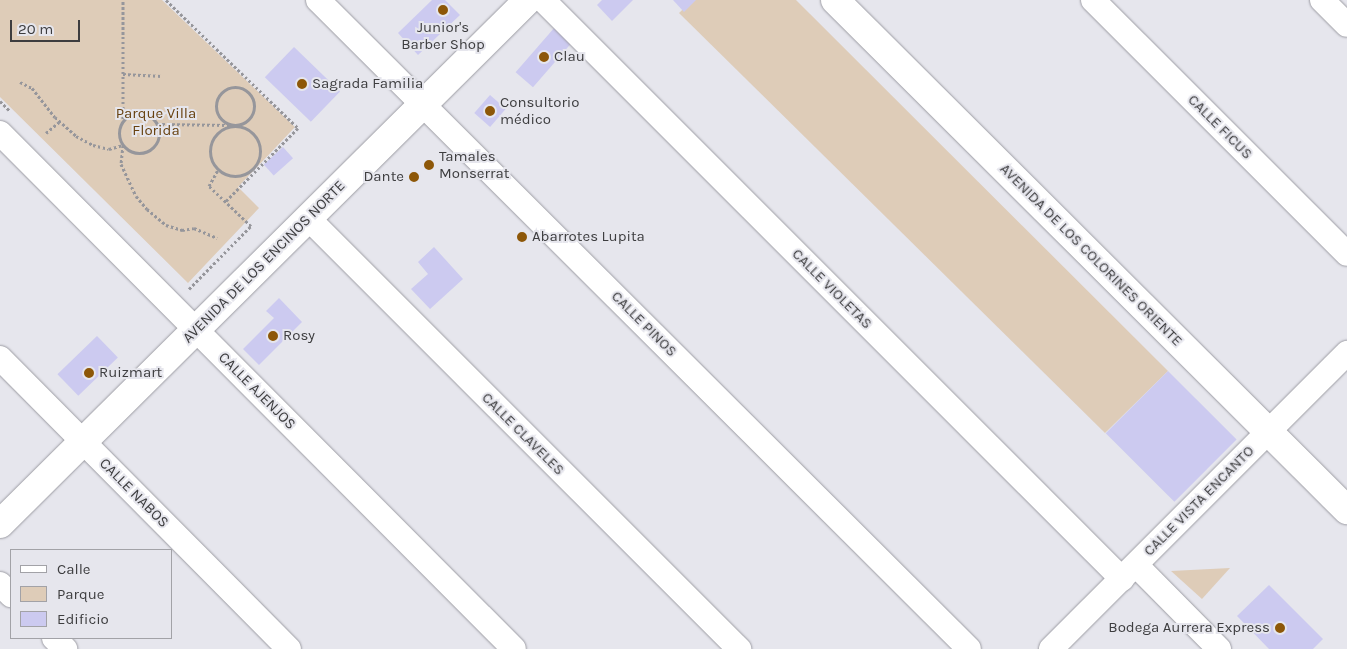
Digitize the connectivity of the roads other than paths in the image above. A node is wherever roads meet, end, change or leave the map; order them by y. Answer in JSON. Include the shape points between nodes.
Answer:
{"nodes":[{"id":1,"x":318,"y":0,"type":"edge"},
{"id":2,"x":528,"y":0,"type":"edge"},
{"id":3,"x":543,"y":0,"type":"edge"},
{"id":4,"x":835,"y":0,"type":"edge"},
{"id":5,"x":1092,"y":0,"type":"edge"},
{"id":6,"x":1322,"y":0,"type":"edge"},
{"id":7,"x":1347,"y":25,"type":"edge"},
{"id":8,"x":423,"y":104,"type":"junction"},
{"id":9,"x":7,"y":124,"type":"edge"},
{"id":10,"x":308,"y":218,"type":"junction"},
{"id":11,"x":1347,"y":254,"type":"edge"},
{"id":12,"x":196,"y":330,"type":"junction"},
{"id":13,"x":1347,"y":353,"type":"edge"},
{"id":14,"x":0,"y":358,"type":"edge"},
{"id":15,"x":1268,"y":432,"type":"junction"},
{"id":16,"x":83,"y":442,"type":"junction"},
{"id":17,"x":1347,"y":510,"type":"edge"},
{"id":18,"x":0,"y":524,"type":"edge"},
{"id":19,"x":1129,"y":572,"type":"junction"},
{"id":20,"x":0,"y":584,"type":"edge"},
{"id":21,"x":10,"y":594,"type":"edge"},
{"id":22,"x":55,"y":639,"type":"edge"},
{"id":23,"x":65,"y":649,"type":"edge"},
{"id":24,"x":289,"y":649,"type":"edge"},
{"id":25,"x":514,"y":649,"type":"edge"},
{"id":26,"x":739,"y":649,"type":"edge"},
{"id":27,"x":969,"y":649,"type":"edge"},
{"id":28,"x":1051,"y":649,"type":"edge"},
{"id":29,"x":1219,"y":649,"type":"edge"}],
"edges":[{"from":1,"to":8,"type":"street","name":"CALLE PINOS"},
{"from":2,"to":8,"type":"street","name":"AVENIDA DE LOS ENCINOS NORTE"},
{"from":3,"to":19,"type":"street","name":"CALLE VIOLETAS"},
{"from":4,"to":15,"type":"street","name":"AVENIDA DE LOS COLORINES ORIENTE"},
{"from":5,"to":11,"type":"street","name":"CALLE FICUS"},
{"from":6,"to":7,"type":"street"},
{"from":8,"to":10,"type":"street","name":"AVENIDA DE LOS ENCINOS NORTE"},
{"from":8,"to":27,"type":"street","name":"CALLE PINOS"},
{"from":9,"to":12,"type":"street","name":"CALLE AJENJOS"},
{"from":10,"to":12,"type":"street","name":"AVENIDA DE LOS ENCINOS NORTE"},
{"from":10,"to":26,"type":"street","name":"CALLE CLAVELES"},
{"from":12,"to":16,"type":"street","name":"AVENIDA DE LOS ENCINOS NORTE"},
{"from":12,"to":25,"type":"street","name":"CALLE AJENJOS"},
{"from":13,"to":15,"type":"street","name":"CALLE VISTA ENCANTO"},
{"from":14,"to":16,"type":"street","name":"CALLE NABOS"},
{"from":15,"to":17,"type":"street","name":"AVENIDA DE LOS COLORINES ORIENTE"},
{"from":15,"to":19,"type":"street","name":"CALLE VISTA ENCANTO"},
{"from":16,"to":18,"type":"street","name":"AVENIDA DE LOS ENCINOS NORTE"},
{"from":16,"to":24,"type":"street","name":"CALLE NABOS"},
{"from":19,"to":28,"type":"street","name":"CALLE VISTA ENCANTO"},
{"from":19,"to":29,"type":"street","name":"CALLE VIOLETAS"},
{"from":20,"to":21,"type":"street"},
{"from":22,"to":23,"type":"street"}]}
